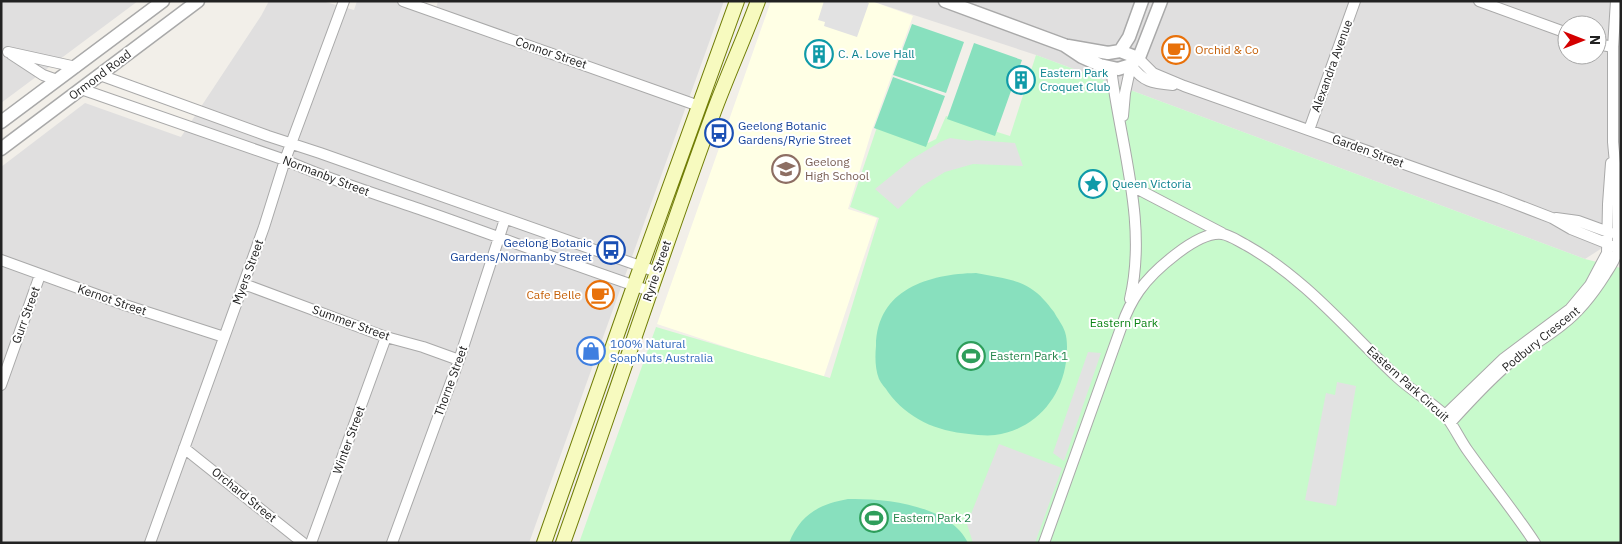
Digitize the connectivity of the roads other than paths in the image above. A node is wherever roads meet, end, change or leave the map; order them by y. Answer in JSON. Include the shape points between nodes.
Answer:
{"nodes":[{"id":1,"x":163,"y":1,"type":"edge"},
{"id":2,"x":198,"y":1,"type":"edge"},
{"id":3,"x":344,"y":1,"type":"edge"},
{"id":4,"x":402,"y":1,"type":"edge"},
{"id":5,"x":737,"y":1,"type":"edge"},
{"id":6,"x":758,"y":1,"type":"edge"},
{"id":7,"x":1142,"y":1,"type":"edge"},
{"id":8,"x":1161,"y":1,"type":"edge"},
{"id":9,"x":1355,"y":1,"type":"edge"},
{"id":10,"x":1479,"y":1,"type":"edge"},
{"id":11,"x":1616,"y":1,"type":"edge"},
{"id":12,"x":953,"y":2,"type":"edge"},
{"id":13,"x":1557,"y":29,"type":"edge"},
{"id":14,"x":1064,"y":45,"type":"junction"},
{"id":15,"x":1607,"y":46,"type":"edge"},
{"id":16,"x":1613,"y":47,"type":"junction"},
{"id":17,"x":4,"y":50,"type":"edge"},
{"id":18,"x":1120,"y":51,"type":"junction"},
{"id":19,"x":1135,"y":61,"type":"junction"},
{"id":20,"x":76,"y":67,"type":"junction"},
{"id":21,"x":1112,"y":68,"type":"junction"},
{"id":22,"x":100,"y":74,"type":"junction"},
{"id":23,"x":57,"y":80,"type":"junction"},
{"id":24,"x":81,"y":89,"type":"junction"},
{"id":25,"x":699,"y":106,"type":"junction"},
{"id":26,"x":199,"y":112,"type":"junction"},
{"id":27,"x":714,"y":112,"type":"junction"},
{"id":28,"x":1,"y":122,"type":"edge"},
{"id":29,"x":1122,"y":127,"type":"junction"},
{"id":30,"x":193,"y":128,"type":"junction"},
{"id":31,"x":1309,"y":130,"type":"junction"},
{"id":32,"x":1613,"y":142,"type":"junction"},
{"id":33,"x":291,"y":144,"type":"junction"},
{"id":34,"x":1,"y":148,"type":"edge"},
{"id":35,"x":285,"y":160,"type":"junction"},
{"id":36,"x":1130,"y":185,"type":"junction"},
{"id":37,"x":1552,"y":218,"type":"junction"},
{"id":38,"x":505,"y":219,"type":"junction"},
{"id":39,"x":1607,"y":232,"type":"junction"},
{"id":40,"x":1227,"y":236,"type":"junction"},
{"id":41,"x":499,"y":237,"type":"junction"},
{"id":42,"x":1607,"y":243,"type":"junction"},
{"id":43,"x":1620,"y":243,"type":"edge"},
{"id":44,"x":1,"y":260,"type":"edge"},
{"id":45,"x":641,"y":267,"type":"junction"},
{"id":46,"x":657,"y":272,"type":"junction"},
{"id":47,"x":40,"y":275,"type":"junction"},
{"id":48,"x":244,"y":284,"type":"junction"},
{"id":49,"x":634,"y":286,"type":"junction"},
{"id":50,"x":650,"y":291,"type":"junction"},
{"id":51,"x":1128,"y":309,"type":"junction"},
{"id":52,"x":224,"y":337,"type":"junction"},
{"id":53,"x":386,"y":337,"type":"junction"},
{"id":54,"x":459,"y":360,"type":"junction"},
{"id":55,"x":1,"y":385,"type":"edge"},
{"id":56,"x":1448,"y":419,"type":"junction"},
{"id":57,"x":184,"y":448,"type":"junction"},
{"id":58,"x":150,"y":543,"type":"edge"},
{"id":59,"x":303,"y":543,"type":"edge"},
{"id":60,"x":311,"y":543,"type":"edge"},
{"id":61,"x":392,"y":543,"type":"edge"},
{"id":62,"x":544,"y":543,"type":"edge"},
{"id":63,"x":563,"y":543,"type":"edge"},
{"id":64,"x":1044,"y":543,"type":"edge"},
{"id":65,"x":1535,"y":543,"type":"edge"}],
"edges":[{"from":1,"to":20,"type":"street","name":"Ormond Road"},
{"from":2,"to":22,"type":"street","name":"Ormond Road"},
{"from":3,"to":33,"type":"street","name":"Myers Street"},
{"from":4,"to":25,"type":"street","name":"Connor Street"},
{"from":5,"to":25,"type":"main road","name":"Ryrie Street"},
{"from":6,"to":27,"type":"main road","name":"Ryrie Street"},
{"from":7,"to":18,"type":"street","via":[[1129,37]]},
{"from":8,"to":19,"type":"street"},
{"from":9,"to":31,"type":"street","name":"Alexandra Avenue"},
{"from":10,"to":13,"type":"street"},
{"from":11,"to":16,"type":"street"},
{"from":12,"to":14,"type":"street","name":"Garden Street"},
{"from":14,"to":18,"type":"street","name":"Garden Street","via":[[1108,53]]},
{"from":14,"to":21,"type":"street","name":"Garden Street","via":[[1082,57]]},
{"from":15,"to":16,"type":"street"},
{"from":16,"to":32,"type":"street"},
{"from":17,"to":20,"type":"street","name":"Normanby Street"},
{"from":17,"to":23,"type":"street","name":"Normanby Street","via":[[43,75]]},
{"from":18,"to":19,"type":"street","name":"Garden Street"},
{"from":19,"to":21,"type":"street","via":[[1121,69]]},
{"from":19,"to":29,"type":"street","via":[[1125,93]]},
{"from":19,"to":31,"type":"street","name":"Garden Street","via":[[1153,73],[1184,86]]},
{"from":20,"to":22,"type":"street","name":"Normanby Street"},
{"from":20,"to":23,"type":"street","name":"Ormond Road"},
{"from":21,"to":29,"type":"street"},
{"from":22,"to":24,"type":"street","name":"Ormond Road"},
{"from":22,"to":26,"type":"street","name":"Normanby Street"},
{"from":23,"to":24,"type":"street","name":"Normanby Street"},
{"from":23,"to":28,"type":"street","name":"Ormond Road"},
{"from":24,"to":30,"type":"street","name":"Normanby Street"},
{"from":24,"to":34,"type":"street","name":"Ormond Road"},
{"from":25,"to":27,"type":"main road"},
{"from":25,"to":45,"type":"main road","name":"Ryrie Street"},
{"from":26,"to":30,"type":"street"},
{"from":26,"to":33,"type":"street","name":"Normanby Street"},
{"from":27,"to":46,"type":"main road","name":"Ryrie Street"},
{"from":29,"to":36,"type":"street"},
{"from":30,"to":35,"type":"street","name":"Normanby Street"},
{"from":31,"to":37,"type":"street","name":"Garden Street"},
{"from":32,"to":39,"type":"street","name":"Podbury Crescent"},
{"from":32,"to":43,"type":"street"},
{"from":33,"to":35,"type":"street","name":"Myers Street"},
{"from":33,"to":38,"type":"street","name":"Normanby Street"},
{"from":35,"to":41,"type":"street","name":"Normanby Street"},
{"from":35,"to":48,"type":"street","name":"Myers Street"},
{"from":36,"to":40,"type":"street","name":"Eastern Park Circuit"},
{"from":36,"to":51,"type":"street","via":[[1137,259]]},
{"from":37,"to":39,"type":"street","name":"Garden Street","via":[[1578,221]]},
{"from":37,"to":42,"type":"street","name":"Garden Street"},
{"from":38,"to":41,"type":"street","name":"Thorne Street"},
{"from":38,"to":45,"type":"street","name":"Normanby Street"},
{"from":39,"to":42,"type":"street","name":"Podbury Crescent"},
{"from":39,"to":43,"type":"street","name":"Garden Street"},
{"from":40,"to":51,"type":"street","via":[[1212,235],[1177,254],[1142,287]]},
{"from":40,"to":56,"type":"street","name":"Eastern Park Circuit","via":[[1265,257],[1314,294],[1400,380]]},
{"from":41,"to":49,"type":"street","name":"Normanby Street"},
{"from":41,"to":54,"type":"street","name":"Thorne Street"},
{"from":42,"to":43,"type":"street","name":"Garden Street"},
{"from":42,"to":56,"type":"street","name":"Podbury Crescent","via":[[1606,254],[1586,291],[1556,320],[1503,359]]},
{"from":43,"to":56,"type":"street","name":"Podbury Crescent","via":[[1617,255],[1600,283],[1577,312],[1504,368]]},
{"from":44,"to":47,"type":"street","name":"Kernot Street"},
{"from":45,"to":46,"type":"street","name":"Normanby Street"},
{"from":45,"to":49,"type":"main road","name":"Ryrie Street"},
{"from":46,"to":50,"type":"main road","name":"Ryrie Street"},
{"from":47,"to":52,"type":"street","name":"Kernot Street"},
{"from":47,"to":55,"type":"street","name":"Gurr Street"},
{"from":48,"to":52,"type":"street","name":"Myers Street"},
{"from":48,"to":53,"type":"street","name":"Summer Street"},
{"from":49,"to":50,"type":"street","name":"Normanby Street"},
{"from":49,"to":62,"type":"main road","name":"Ryrie Street"},
{"from":50,"to":63,"type":"main road","name":"Ryrie Street"},
{"from":51,"to":64,"type":"street"},
{"from":52,"to":57,"type":"street","name":"Myers Street"},
{"from":53,"to":54,"type":"street","name":"Summer Street"},
{"from":53,"to":60,"type":"street","name":"Winter Street"},
{"from":54,"to":61,"type":"street","name":"Thorne Street"},
{"from":56,"to":65,"type":"street","name":"Eastern Park Circuit"},
{"from":57,"to":58,"type":"street","name":"Myers Street"},
{"from":57,"to":59,"type":"street","name":"Orchard Street"}]}
